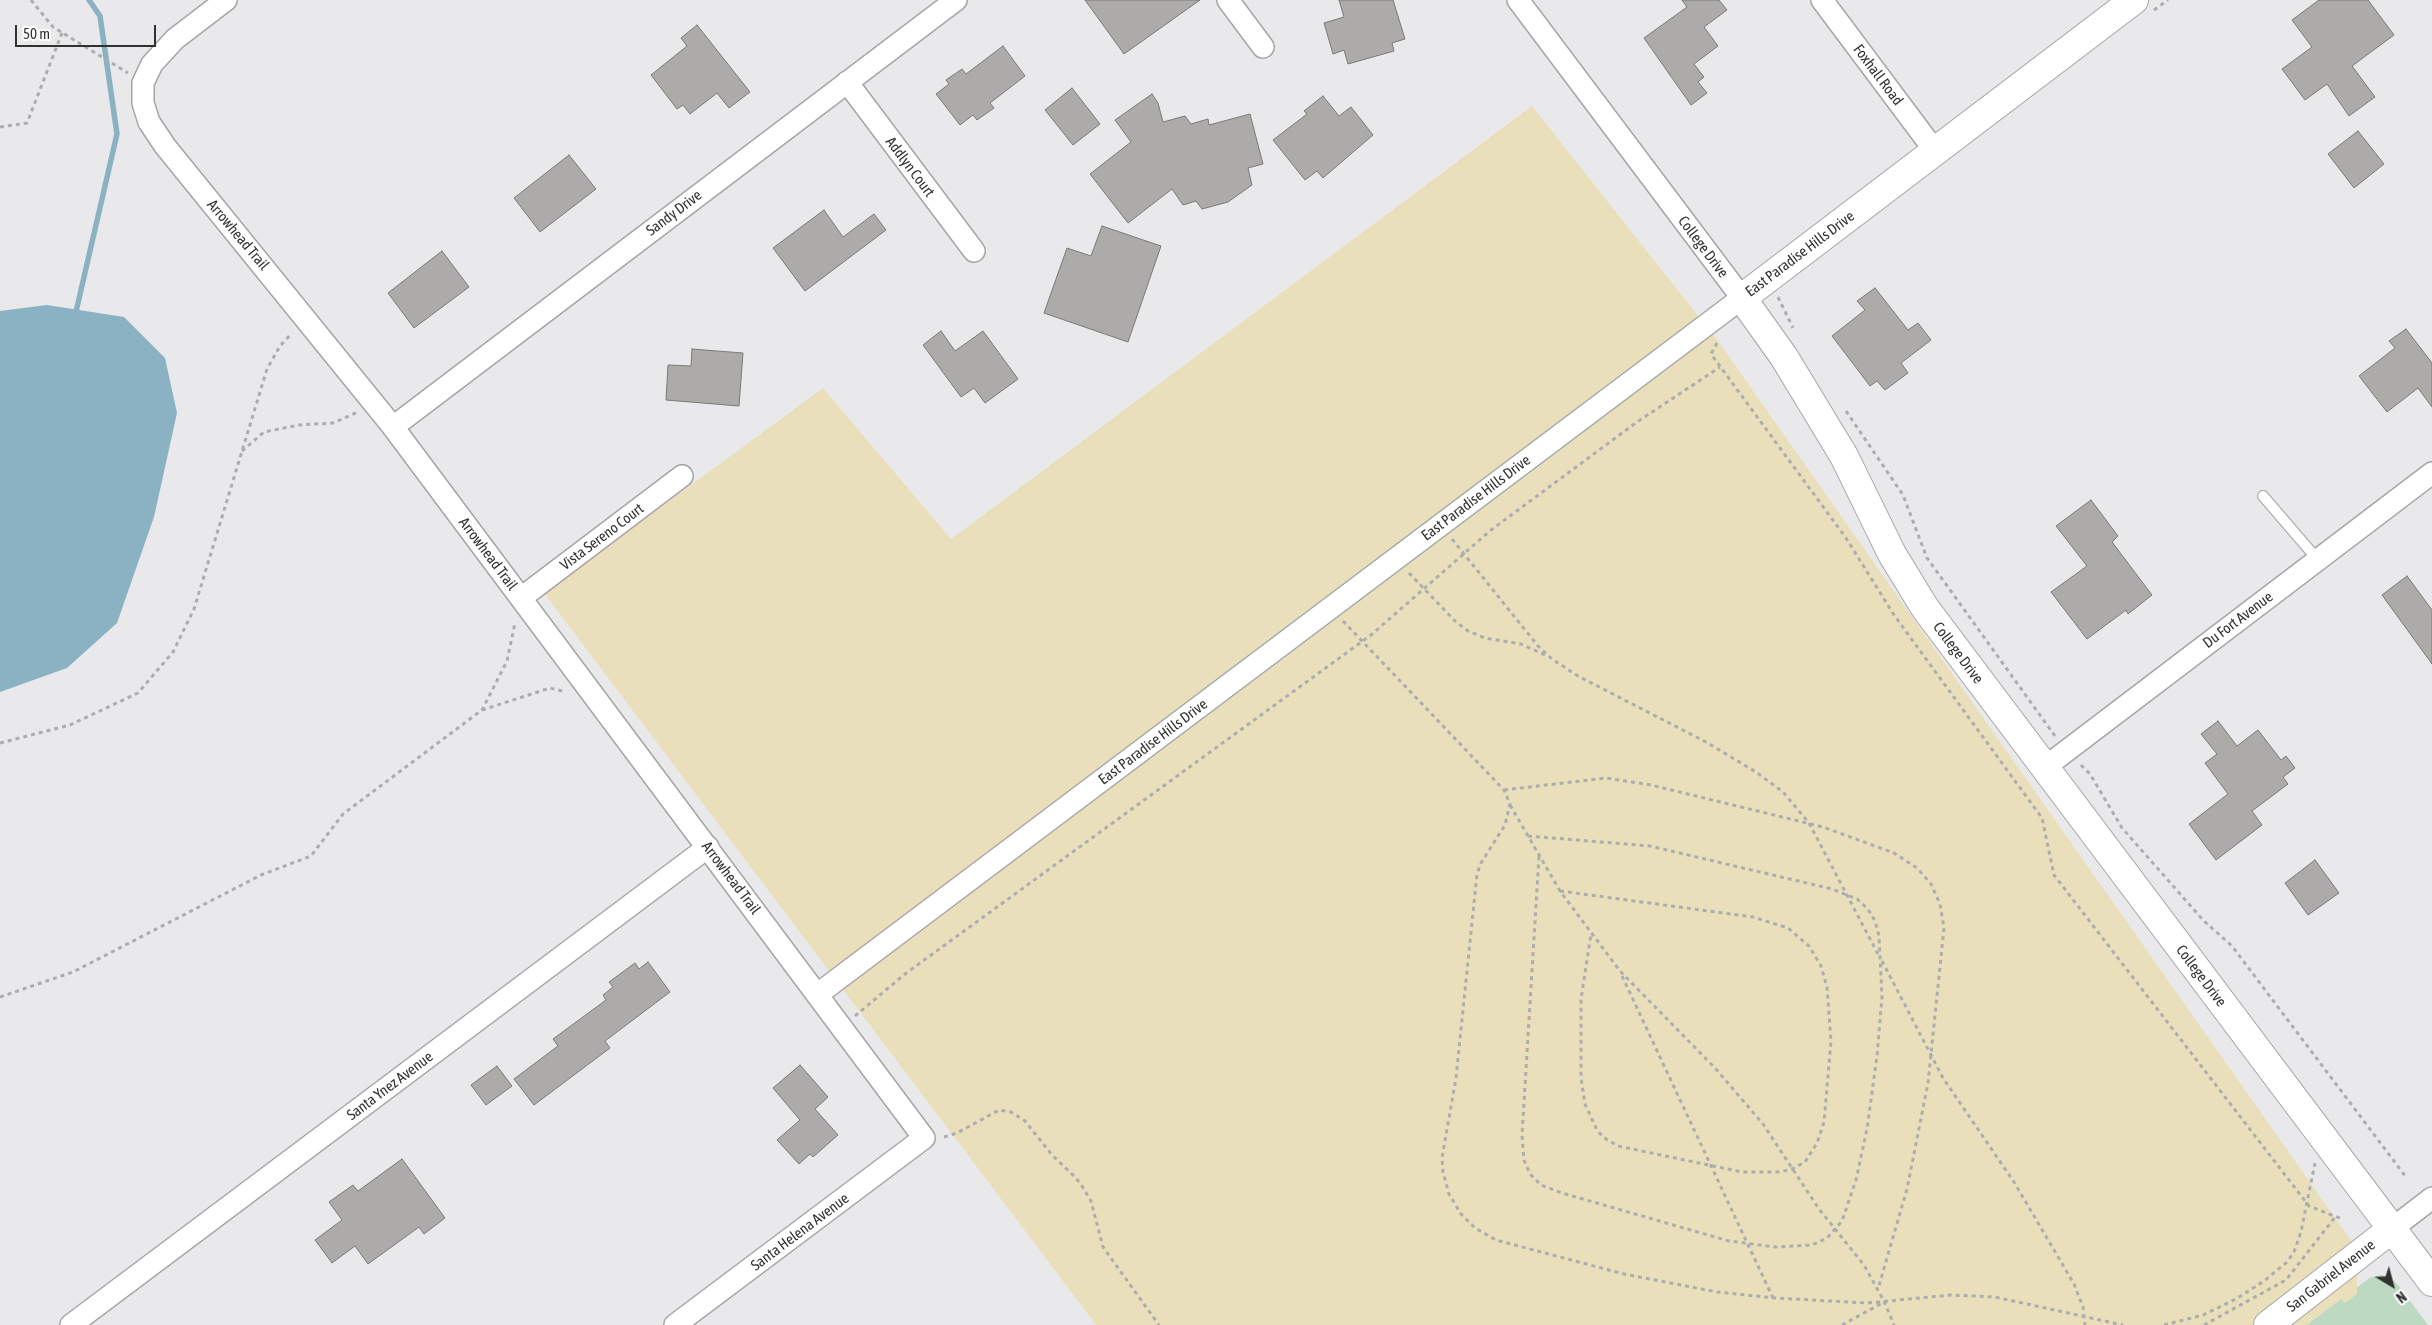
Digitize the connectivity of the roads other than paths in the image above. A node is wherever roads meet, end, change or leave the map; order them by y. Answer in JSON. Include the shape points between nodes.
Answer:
{"nodes":[{"id":1,"x":226,"y":0,"type":"edge"},
{"id":2,"x":956,"y":0,"type":"edge"},
{"id":3,"x":1228,"y":0,"type":"edge"},
{"id":4,"x":1518,"y":0,"type":"edge"},
{"id":5,"x":1822,"y":0,"type":"edge"},
{"id":6,"x":2134,"y":0,"type":"edge"},
{"id":7,"x":1263,"y":47,"type":"dead end"},
{"id":8,"x":847,"y":82,"type":"junction"},
{"id":9,"x":1935,"y":151,"type":"junction"},
{"id":10,"x":974,"y":252,"type":"dead end"},
{"id":11,"x":1742,"y":298,"type":"junction"},
{"id":12,"x":393,"y":427,"type":"junction"},
{"id":13,"x":2432,"y":473,"type":"edge"},
{"id":14,"x":682,"y":476,"type":"dead end"},
{"id":15,"x":2264,"y":496,"type":"dead end"},
{"id":16,"x":2318,"y":560,"type":"junction"},
{"id":17,"x":521,"y":598,"type":"junction"},
{"id":18,"x":2044,"y":768,"type":"junction"},
{"id":19,"x":708,"y":847,"type":"junction"},
{"id":20,"x":818,"y":994,"type":"junction"},
{"id":21,"x":924,"y":1138,"type":"joint"},
{"id":22,"x":2432,"y":1198,"type":"edge"},
{"id":23,"x":2393,"y":1228,"type":"junction"},
{"id":24,"x":2432,"y":1282,"type":"edge"},
{"id":25,"x":71,"y":1325,"type":"edge"},
{"id":26,"x":675,"y":1325,"type":"edge"},
{"id":27,"x":2268,"y":1325,"type":"edge"}],
"edges":[{"from":1,"to":12,"type":"street","name":"Arrowhead Trail","via":[[162,51],[152,64],[143,83],[143,103],[149,122]]},
{"from":2,"to":8,"type":"street","name":"Sandy Drive"},
{"from":3,"to":7,"type":"street"},
{"from":4,"to":11,"type":"street","name":"College Drive"},
{"from":5,"to":9,"type":"street","name":"Foxhall Road"},
{"from":6,"to":9,"type":"main road","name":"East Paradise Hills Drive"},
{"from":8,"to":10,"type":"street","name":"Addlyn Court"},
{"from":8,"to":12,"type":"street","name":"Sandy Drive"},
{"from":9,"to":11,"type":"main road","name":"East Paradise Hills Drive"},
{"from":11,"to":18,"type":"main road","name":"College Drive","via":[[1784,357],[1844,456],[1906,580]]},
{"from":11,"to":20,"type":"street","name":"East Paradise Hills Drive"},
{"from":12,"to":17,"type":"street","name":"Arrowhead Trail"},
{"from":13,"to":16,"type":"street","name":"Du Fort Avenue"},
{"from":14,"to":17,"type":"street","name":"Vista Sereno Court"},
{"from":15,"to":16,"type":"lane"},
{"from":16,"to":18,"type":"street","name":"Du Fort Avenue"},
{"from":17,"to":19,"type":"street","name":"Arrowhead Trail"},
{"from":18,"to":23,"type":"main road","name":"College Drive"},
{"from":19,"to":20,"type":"street","name":"Arrowhead Trail"},
{"from":19,"to":25,"type":"street","name":"Santa Ynez Avenue"},
{"from":20,"to":21,"type":"street","name":"Arrowhead Trail"},
{"from":21,"to":26,"type":"street","name":"Santa Helena Avenue"},
{"from":22,"to":23,"type":"street"},
{"from":23,"to":24,"type":"main road","name":"College Drive"},
{"from":23,"to":27,"type":"main road","name":"San Gabriel Avenue"}]}
